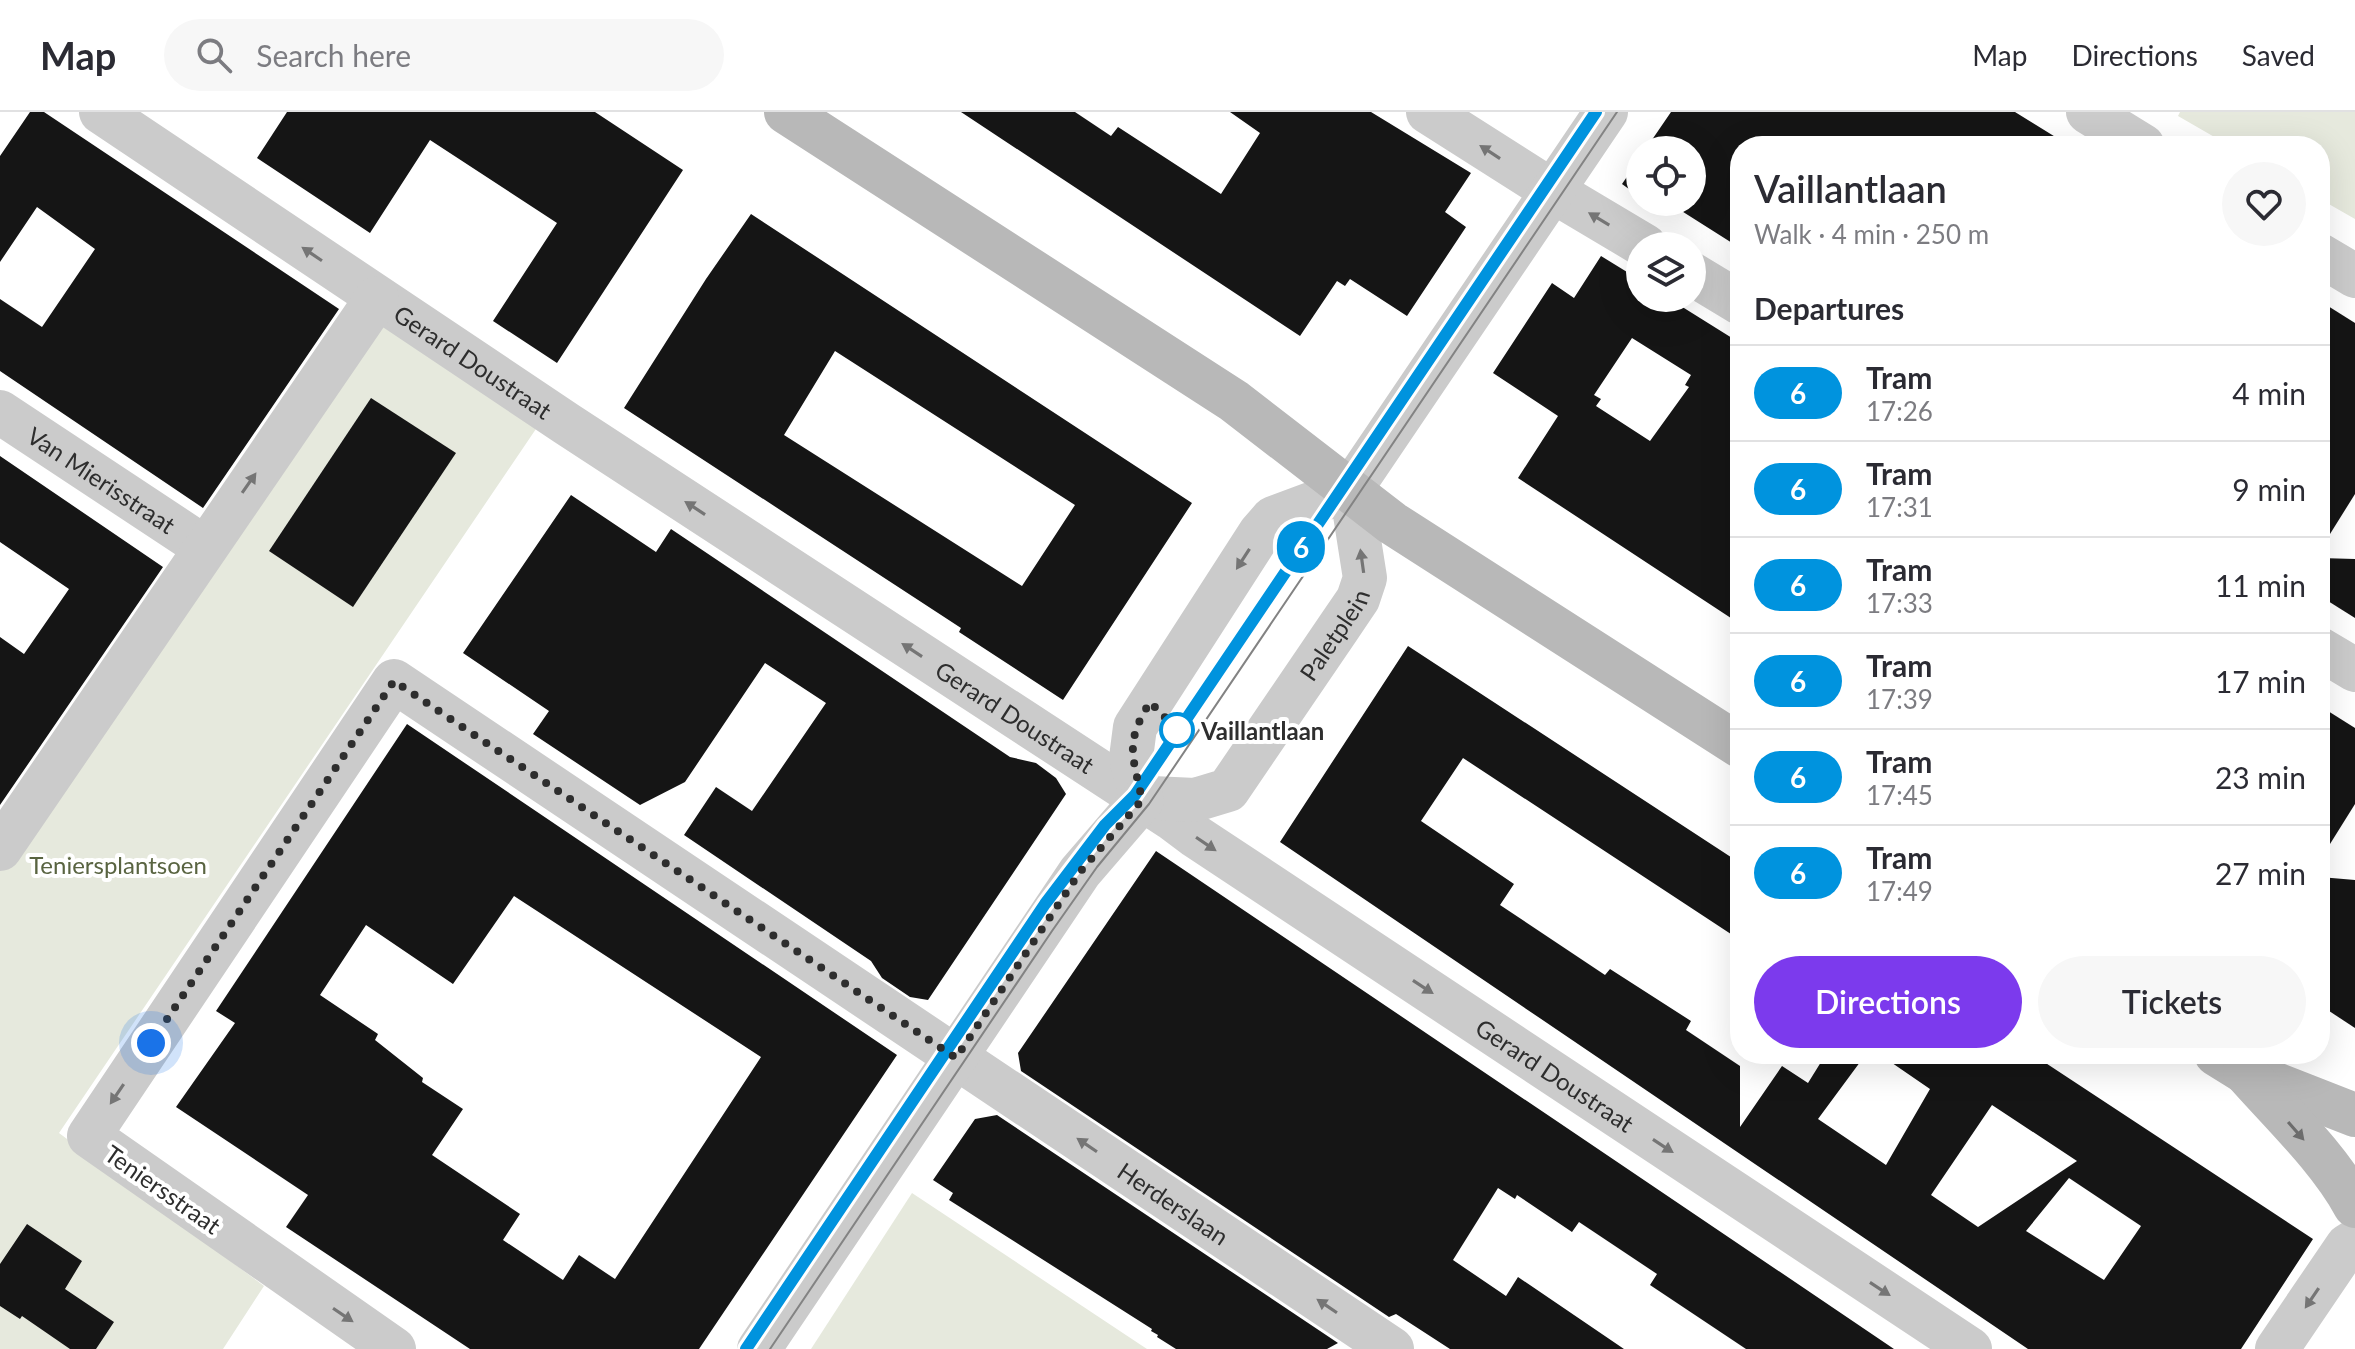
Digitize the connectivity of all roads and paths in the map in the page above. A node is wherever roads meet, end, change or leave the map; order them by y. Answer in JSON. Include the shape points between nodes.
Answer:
{"nodes":[{"id":1,"x":101,"y":112,"type":"edge"},
{"id":2,"x":786,"y":112,"type":"edge"},
{"id":3,"x":1428,"y":112,"type":"edge"},
{"id":4,"x":1606,"y":112,"type":"edge"},
{"id":5,"x":2088,"y":112,"type":"edge"},
{"id":6,"x":2127,"y":136,"type":"edge"},
{"id":7,"x":1553,"y":191,"type":"junction"},
{"id":8,"x":1626,"y":235,"type":"edge"},
{"id":9,"x":2330,"y":261,"type":"edge"},
{"id":10,"x":2355,"y":276,"type":"edge"},
{"id":11,"x":1706,"y":282,"type":"edge"},
{"id":12,"x":1730,"y":297,"type":"edge"},
{"id":13,"x":377,"y":298,"type":"junction"},
{"id":14,"x":0,"y":412,"type":"edge"},
{"id":15,"x":1351,"y":489,"type":"junction"},
{"id":16,"x":204,"y":547,"type":"junction"},
{"id":17,"x":2330,"y":655,"type":"edge"},
{"id":18,"x":2355,"y":670,"type":"edge"},
{"id":19,"x":1730,"y":740,"type":"edge"},
{"id":20,"x":1142,"y":800,"type":"junction"},
{"id":21,"x":0,"y":849,"type":"edge"},
{"id":22,"x":956,"y":1058,"type":"junction"},
{"id":23,"x":2231,"y":1064,"type":"edge"},
{"id":24,"x":2232,"y":1064,"type":"edge"},
{"id":25,"x":2355,"y":1115,"type":"edge"},
{"id":26,"x":2355,"y":1206,"type":"edge"},
{"id":27,"x":2355,"y":1241,"type":"edge"},
{"id":28,"x":394,"y":1349,"type":"edge"},
{"id":29,"x":759,"y":1349,"type":"edge"},
{"id":30,"x":1392,"y":1349,"type":"edge"},
{"id":31,"x":1970,"y":1349,"type":"edge"},
{"id":32,"x":2277,"y":1349,"type":"edge"}],
"edges":[{"from":13,"to":1,"type":"street","name":"Gerard Doustraat","one_way":true},
{"from":2,"to":15,"type":"main road","via":[[1234,401]]},
{"from":7,"to":3,"type":"street","one_way":true},
{"from":4,"to":7,"type":"street"},
{"from":5,"to":6,"type":"street"},
{"from":8,"to":7,"type":"street","one_way":true},
{"from":7,"to":15,"type":"street"},
{"from":9,"to":10,"type":"street"},
{"from":11,"to":12,"type":"street"},
{"from":16,"to":13,"type":"street","one_way":true},
{"from":20,"to":13,"type":"street","name":"Gerard Doustraat","one_way":true},
{"from":14,"to":16,"type":"street","name":"Van Mierisstraat"},
{"from":15,"to":19,"type":"main road","via":[[1392,523]]},
{"from":15,"to":20,"type":"street","one_way":true,"via":[[1273,518],[1260,533],[1135,727],[1131,758]]},
{"from":20,"to":15,"type":"street","name":"Paletplein","one_way":true,"via":[[1195,800],[1228,790],[1358,599],[1365,578]]},
{"from":16,"to":21,"type":"street"},
{"from":17,"to":18,"type":"street"},
{"from":20,"to":22,"type":"street","via":[[1080,872]]},
{"from":20,"to":31,"type":"street","name":"Gerard Doustraat","one_way":true},
{"from":22,"to":28,"type":"street","name":"Teniersstraat","one_way":true,"via":[[394,681],[89,1136]]},
{"from":22,"to":29,"type":"street"},
{"from":30,"to":22,"type":"street","name":"Herderslaan","one_way":true},
{"from":23,"to":26,"type":"main road","one_way":true,"via":[[2318,1156]]},
{"from":24,"to":25,"type":"main road"},
{"from":27,"to":32,"type":"street","one_way":true}]}
